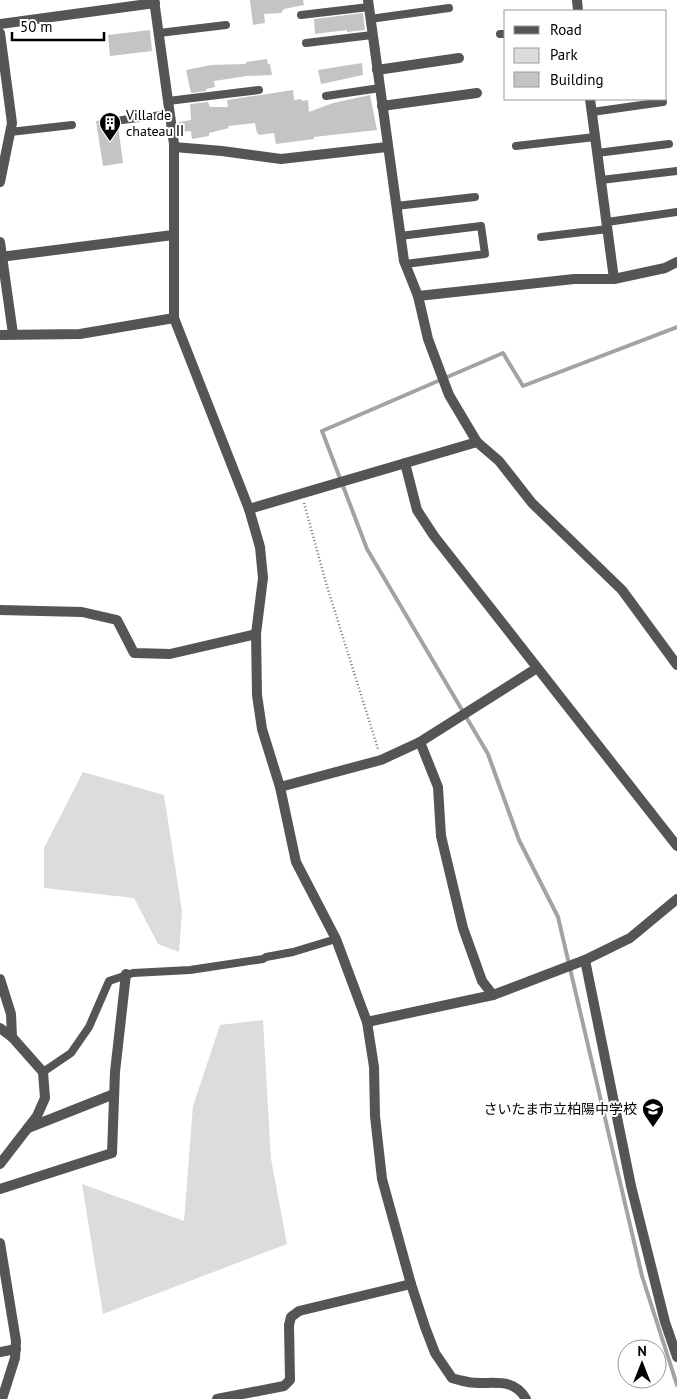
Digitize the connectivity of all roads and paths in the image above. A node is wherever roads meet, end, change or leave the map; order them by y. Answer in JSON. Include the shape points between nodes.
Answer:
{"nodes":[{"id":1,"x":154,"y":1,"type":"edge"},
{"id":2,"x":368,"y":4,"type":"edge"},
{"id":3,"x":448,"y":8,"type":"dead end"},
{"id":4,"x":301,"y":15,"type":"dead end"},
{"id":5,"x":370,"y":19,"type":"junction"},
{"id":6,"x":0,"y":24,"type":"edge"},
{"id":7,"x":226,"y":25,"type":"dead end"},
{"id":8,"x":0,"y":33,"type":"edge"},
{"id":9,"x":159,"y":33,"type":"junction"},
{"id":10,"x":372,"y":35,"type":"junction"},
{"id":11,"x":306,"y":43,"type":"dead end"},
{"id":12,"x":459,"y":58,"type":"dead end"},
{"id":13,"x":377,"y":70,"type":"junction"},
{"id":14,"x":380,"y":88,"type":"junction"},
{"id":15,"x":259,"y":90,"type":"dead end"},
{"id":16,"x":476,"y":94,"type":"dead end"},
{"id":17,"x":326,"y":96,"type":"dead end"},
{"id":18,"x":590,"y":100,"type":"edge"},
{"id":19,"x":168,"y":101,"type":"junction"},
{"id":20,"x":663,"y":102,"type":"dead end"},
{"id":21,"x":382,"y":106,"type":"junction"},
{"id":22,"x":592,"y":112,"type":"junction"},
{"id":23,"x":170,"y":114,"type":"junction"},
{"id":24,"x":122,"y":120,"type":"dead end"},
{"id":25,"x":72,"y":125,"type":"dead end"},
{"id":26,"x":10,"y":132,"type":"junction"},
{"id":27,"x":595,"y":137,"type":"junction"},
{"id":28,"x":668,"y":144,"type":"dead end"},
{"id":29,"x":516,"y":146,"type":"dead end"},
{"id":30,"x":174,"y":147,"type":"junction"},
{"id":31,"x":388,"y":147,"type":"junction"},
{"id":32,"x":597,"y":153,"type":"junction"},
{"id":33,"x":677,"y":171,"type":"edge"},
{"id":34,"x":601,"y":180,"type":"junction"},
{"id":35,"x":0,"y":182,"type":"edge"},
{"id":36,"x":475,"y":197,"type":"dead end"},
{"id":37,"x":396,"y":206,"type":"junction"},
{"id":38,"x":677,"y":212,"type":"edge"},
{"id":39,"x":607,"y":226,"type":"junction"},
{"id":40,"x":173,"y":235,"type":"junction"},
{"id":41,"x":400,"y":236,"type":"junction"},
{"id":42,"x":541,"y":237,"type":"dead end"},
{"id":43,"x":0,"y":242,"type":"edge"},
{"id":44,"x":1,"y":257,"type":"edge"},
{"id":45,"x":677,"y":262,"type":"edge"},
{"id":46,"x":405,"y":264,"type":"junction"},
{"id":47,"x":614,"y":279,"type":"junction"},
{"id":48,"x":418,"y":296,"type":"junction"},
{"id":49,"x":174,"y":318,"type":"junction"},
{"id":50,"x":13,"y":334,"type":"junction"},
{"id":51,"x":0,"y":335,"type":"edge"},
{"id":52,"x":477,"y":442,"type":"junction"},
{"id":53,"x":405,"y":463,"type":"junction"},
{"id":54,"x":301,"y":494,"type":"junction"},
{"id":55,"x":249,"y":509,"type":"junction"},
{"id":56,"x":0,"y":610,"type":"edge"},
{"id":57,"x":256,"y":634,"type":"junction"},
{"id":58,"x":677,"y":664,"type":"edge"},
{"id":59,"x":537,"y":668,"type":"junction"},
{"id":60,"x":420,"y":742,"type":"junction"},
{"id":61,"x":381,"y":760,"type":"junction"},
{"id":62,"x":280,"y":787,"type":"junction"},
{"id":63,"x":677,"y":846,"type":"edge"},
{"id":64,"x":677,"y":899,"type":"edge"},
{"id":65,"x":336,"y":939,"type":"junction"},
{"id":66,"x":585,"y":960,"type":"junction"},
{"id":67,"x":126,"y":974,"type":"junction"},
{"id":68,"x":0,"y":979,"type":"edge"},
{"id":69,"x":493,"y":995,"type":"junction"},
{"id":70,"x":367,"y":1022,"type":"junction"},
{"id":71,"x":0,"y":1028,"type":"edge"},
{"id":72,"x":12,"y":1037,"type":"junction"},
{"id":73,"x":43,"y":1072,"type":"junction"},
{"id":74,"x":114,"y":1094,"type":"junction"},
{"id":75,"x":28,"y":1128,"type":"junction"},
{"id":76,"x":0,"y":1164,"type":"edge"},
{"id":77,"x":0,"y":1189,"type":"edge"},
{"id":78,"x":0,"y":1243,"type":"edge"},
{"id":79,"x":410,"y":1284,"type":"junction"},
{"id":80,"x":16,"y":1349,"type":"junction"},
{"id":81,"x":0,"y":1352,"type":"edge"},
{"id":82,"x":677,"y":1357,"type":"edge"},
{"id":83,"x":2,"y":1399,"type":"edge"},
{"id":84,"x":216,"y":1399,"type":"edge"},
{"id":85,"x":526,"y":1399,"type":"edge"}],
"edges":[{"from":1,"to":6,"type":"street"},
{"from":1,"to":9,"type":"street"},
{"from":2,"to":4,"type":"lane"},
{"from":2,"to":5,"type":"street"},
{"from":3,"to":5,"type":"lane"},
{"from":5,"to":10,"type":"street"},
{"from":7,"to":9,"type":"lane"},
{"from":8,"to":26,"type":"street","via":[[12,123]]},
{"from":9,"to":19,"type":"street"},
{"from":10,"to":11,"type":"lane"},
{"from":10,"to":13,"type":"street"},
{"from":12,"to":13,"type":"street"},
{"from":13,"to":14,"type":"street"},
{"from":14,"to":17,"type":"lane"},
{"from":14,"to":21,"type":"street"},
{"from":15,"to":19,"type":"lane"},
{"from":16,"to":21,"type":"street"},
{"from":18,"to":22,"type":"street"},
{"from":19,"to":23,"type":"street"},
{"from":20,"to":22,"type":"lane"},
{"from":21,"to":31,"type":"street"},
{"from":22,"to":27,"type":"street"},
{"from":23,"to":24,"type":"lane"},
{"from":23,"to":30,"type":"street"},
{"from":25,"to":26,"type":"lane"},
{"from":26,"to":35,"type":"street"},
{"from":27,"to":29,"type":"lane"},
{"from":27,"to":32,"type":"street"},
{"from":28,"to":32,"type":"lane"},
{"from":30,"to":31,"type":"street","via":[[281,159]]},
{"from":30,"to":40,"type":"street"},
{"from":31,"to":37,"type":"street"},
{"from":32,"to":34,"type":"street"},
{"from":33,"to":34,"type":"lane"},
{"from":34,"to":39,"type":"street"},
{"from":36,"to":37,"type":"lane"},
{"from":37,"to":41,"type":"street"},
{"from":38,"to":39,"type":"lane"},
{"from":39,"to":42,"type":"lane"},
{"from":39,"to":47,"type":"street"},
{"from":40,"to":44,"type":"street"},
{"from":40,"to":49,"type":"street"},
{"from":41,"to":46,"type":"street"},
{"from":41,"to":46,"type":"lane","via":[[481,226],[484,254]]},
{"from":43,"to":44,"type":"street"},
{"from":44,"to":50,"type":"street"},
{"from":45,"to":47,"type":"street","via":[[665,268]]},
{"from":46,"to":48,"type":"street"},
{"from":47,"to":48,"type":"street","via":[[574,279]]},
{"from":48,"to":52,"type":"street","via":[[428,339],[449,395]]},
{"from":49,"to":50,"type":"street","via":[[80,334]]},
{"from":49,"to":55,"type":"street"},
{"from":50,"to":51,"type":"street"},
{"from":52,"to":53,"type":"street"},
{"from":52,"to":58,"type":"street","via":[[499,461],[532,503],[622,590]]},
{"from":53,"to":54,"type":"street"},
{"from":53,"to":59,"type":"street","via":[[417,510]]},
{"from":54,"to":55,"type":"street"},
{"from":54,"to":61,"type":"path"},
{"from":55,"to":57,"type":"street","via":[[260,547],[263,578]]},
{"from":56,"to":57,"type":"street","via":[[82,612],[117,620],[134,653],[170,654]]},
{"from":57,"to":62,"type":"street","via":[[257,695],[262,729]]},
{"from":59,"to":60,"type":"street"},
{"from":59,"to":63,"type":"street"},
{"from":60,"to":61,"type":"street"},
{"from":60,"to":69,"type":"street","via":[[438,787],[441,836],[463,928],[482,982]]},
{"from":61,"to":62,"type":"street"},
{"from":62,"to":65,"type":"street","via":[[296,862]]},
{"from":64,"to":66,"type":"street","via":[[630,938]]},
{"from":65,"to":67,"type":"lane","via":[[263,959],[190,970]]},
{"from":65,"to":70,"type":"street"},
{"from":66,"to":69,"type":"street"},
{"from":66,"to":82,"type":"street","via":[[631,1186]]},
{"from":67,"to":73,"type":"lane","via":[[109,981],[89,1027],[71,1053]]},
{"from":67,"to":74,"type":"street"},
{"from":68,"to":72,"type":"street","via":[[12,1014]]},
{"from":69,"to":70,"type":"street"},
{"from":70,"to":79,"type":"street","via":[[374,1067],[382,1179]]},
{"from":71,"to":72,"type":"street"},
{"from":72,"to":73,"type":"street"},
{"from":73,"to":75,"type":"street","via":[[45,1098]]},
{"from":74,"to":75,"type":"street"},
{"from":74,"to":77,"type":"street","via":[[112,1153]]},
{"from":75,"to":76,"type":"street"},
{"from":78,"to":80,"type":"street"},
{"from":79,"to":84,"type":"street","via":[[299,1311],[291,1317],[289,1325],[290,1380],[284,1386]]},
{"from":79,"to":85,"type":"street","via":[[435,1353],[452,1378],[469,1383],[498,1382],[512,1386]]},
{"from":80,"to":81,"type":"street"},
{"from":80,"to":83,"type":"street"}]}
